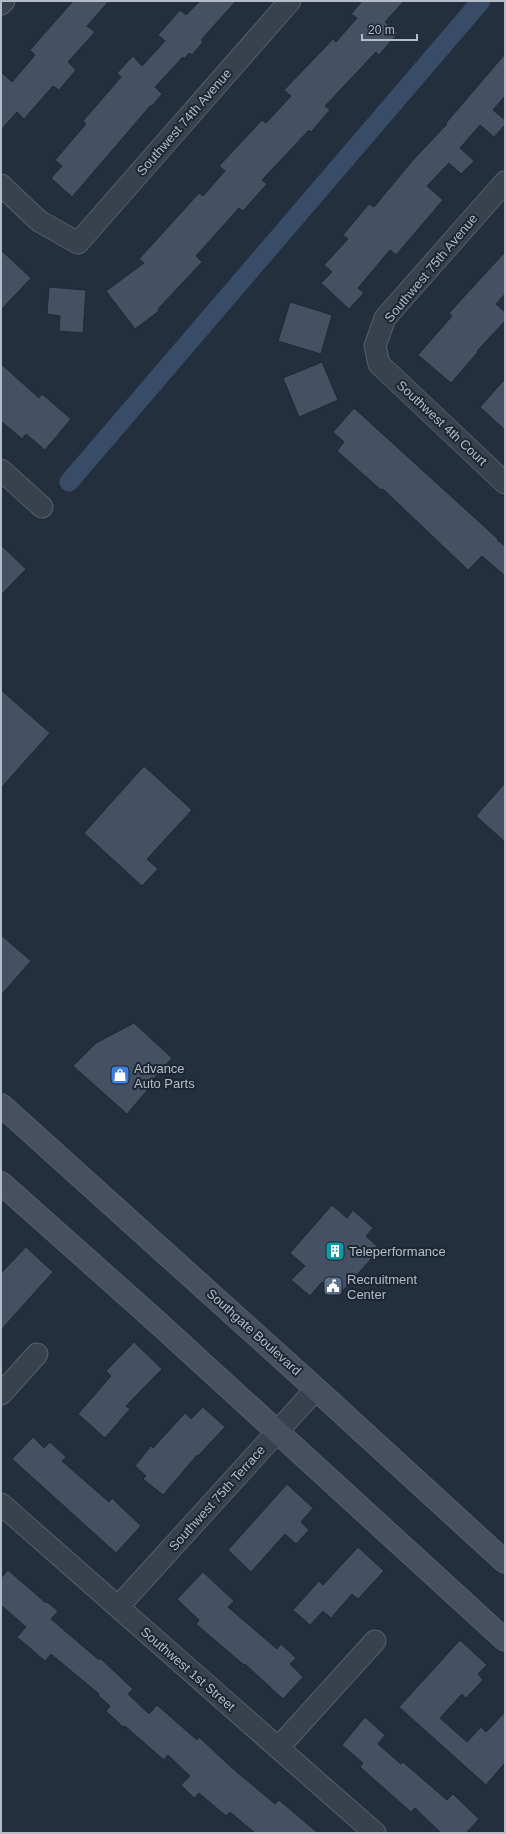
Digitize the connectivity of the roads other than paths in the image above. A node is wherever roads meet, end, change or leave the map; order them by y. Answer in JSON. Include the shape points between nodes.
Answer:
{"nodes":[{"id":1,"x":4,"y":1,"type":"edge"},
{"id":2,"x":290,"y":1,"type":"edge"},
{"id":3,"x":1,"y":4,"type":"edge"},
{"id":4,"x":505,"y":182,"type":"edge"},
{"id":5,"x":1,"y":185,"type":"edge"},
{"id":6,"x":379,"y":364,"type":"joint"},
{"id":7,"x":1,"y":470,"type":"edge"},
{"id":8,"x":505,"y":483,"type":"edge"},
{"id":9,"x":42,"y":507,"type":"dead end"},
{"id":10,"x":1,"y":1104,"type":"edge"},
{"id":11,"x":1,"y":1183,"type":"edge"},
{"id":12,"x":37,"y":1354,"type":"dead end"},
{"id":13,"x":316,"y":1389,"type":"junction"},
{"id":14,"x":1,"y":1394,"type":"edge"},
{"id":15,"x":277,"y":1432,"type":"junction"},
{"id":16,"x":1,"y":1504,"type":"edge"},
{"id":17,"x":505,"y":1562,"type":"edge"},
{"id":18,"x":118,"y":1607,"type":"junction"},
{"id":19,"x":505,"y":1640,"type":"edge"},
{"id":20,"x":375,"y":1641,"type":"dead end"},
{"id":21,"x":278,"y":1748,"type":"junction"},
{"id":22,"x":376,"y":1833,"type":"edge"}],
"edges":[{"from":1,"to":3,"type":"street"},
{"from":2,"to":5,"type":"street","name":"Southwest 74th Avenue","via":[[78,242],[39,221]]},
{"from":4,"to":6,"type":"street","name":"Southwest 75th Avenue","via":[[385,318],[376,346]]},
{"from":6,"to":8,"type":"street","name":"Southwest 4th Court"},
{"from":7,"to":9,"type":"street"},
{"from":10,"to":13,"type":"main road","name":"Southgate Boulevard"},
{"from":11,"to":15,"type":"main road"},
{"from":12,"to":14,"type":"street"},
{"from":13,"to":15,"type":"street","name":"Southwest 75th Terrace"},
{"from":13,"to":17,"type":"main road","name":"Southgate Boulevard"},
{"from":15,"to":18,"type":"street","name":"Southwest 75th Terrace"},
{"from":15,"to":19,"type":"main road"},
{"from":16,"to":18,"type":"street","name":"Southwest 1st Street"},
{"from":18,"to":21,"type":"street","name":"Southwest 1st Street"},
{"from":20,"to":21,"type":"street"},
{"from":21,"to":22,"type":"street","name":"Southwest 1st Street"}]}
